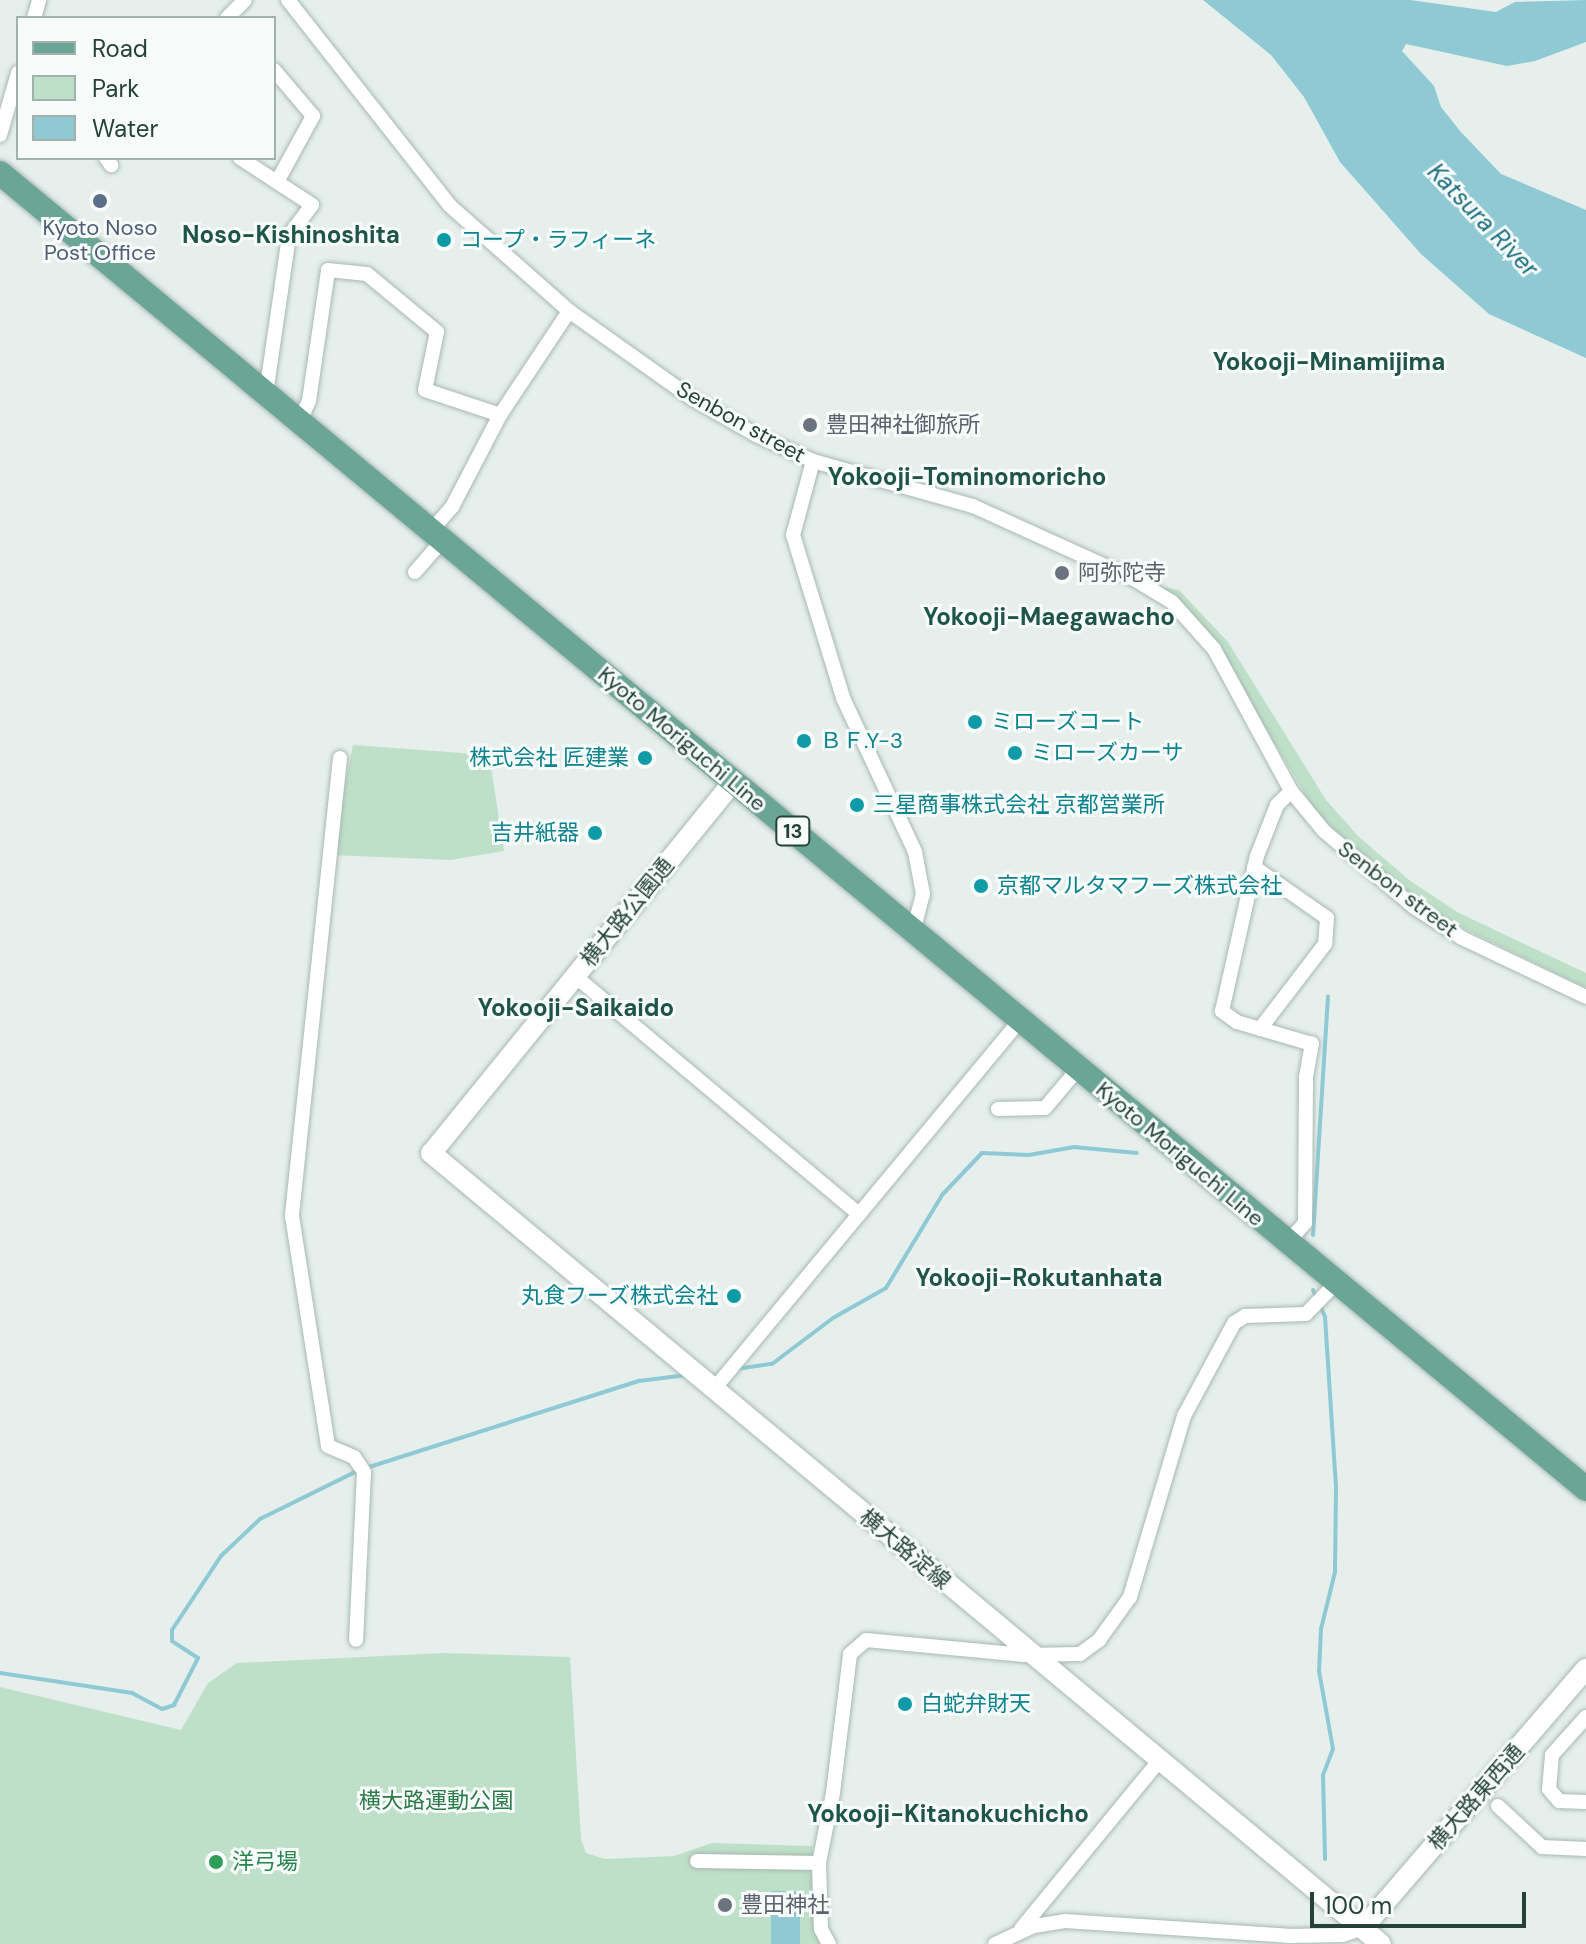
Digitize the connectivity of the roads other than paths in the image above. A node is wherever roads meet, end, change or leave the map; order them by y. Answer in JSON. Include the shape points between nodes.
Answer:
{"nodes":[{"id":1,"x":245,"y":0,"type":"edge"},
{"id":2,"x":288,"y":0,"type":"edge"},
{"id":3,"x":229,"y":16,"type":"edge"},
{"id":4,"x":276,"y":72,"type":"edge"},
{"id":5,"x":16,"y":87,"type":"edge"},
{"id":6,"x":12,"y":115,"type":"edge"},
{"id":7,"x":0,"y":135,"type":"edge"},
{"id":8,"x":243,"y":160,"type":"edge"},
{"id":9,"x":0,"y":173,"type":"edge"},
{"id":10,"x":278,"y":180,"type":"junction"},
{"id":11,"x":569,"y":311,"type":"junction"},
{"id":12,"x":266,"y":394,"type":"junction"},
{"id":13,"x":500,"y":415,"type":"junction"},
{"id":14,"x":299,"y":423,"type":"junction"},
{"id":15,"x":813,"y":461,"type":"junction"},
{"id":16,"x":437,"y":535,"type":"junction"},
{"id":17,"x":415,"y":572,"type":"dead end"},
{"id":18,"x":340,"y":758,"type":"dead end"},
{"id":19,"x":733,"y":782,"type":"junction"},
{"id":20,"x":1291,"y":791,"type":"junction"},
{"id":21,"x":1254,"y":867,"type":"junction"},
{"id":22,"x":913,"y":932,"type":"junction"},
{"id":23,"x":575,"y":976,"type":"junction"},
{"id":24,"x":1586,"y":997,"type":"edge"},
{"id":25,"x":1020,"y":1021,"type":"junction"},
{"id":26,"x":1260,"y":1029,"type":"junction"},
{"id":27,"x":1078,"y":1069,"type":"junction"},
{"id":28,"x":998,"y":1109,"type":"dead end"},
{"id":29,"x":431,"y":1153,"type":"joint"},
{"id":30,"x":859,"y":1214,"type":"junction"},
{"id":31,"x":1287,"y":1243,"type":"junction"},
{"id":32,"x":1330,"y":1289,"type":"junction"},
{"id":33,"x":714,"y":1389,"type":"junction"},
{"id":34,"x":1586,"y":1489,"type":"edge"},
{"id":35,"x":356,"y":1640,"type":"dead end"},
{"id":36,"x":1033,"y":1655,"type":"junction"},
{"id":37,"x":1586,"y":1669,"type":"edge"},
{"id":38,"x":1586,"y":1687,"type":"edge"},
{"id":39,"x":1558,"y":1703,"type":"junction"},
{"id":40,"x":1586,"y":1717,"type":"edge"},
{"id":41,"x":1160,"y":1760,"type":"junction"},
{"id":42,"x":1586,"y":1802,"type":"edge"},
{"id":43,"x":1498,"y":1806,"type":"dead end"},
{"id":44,"x":1586,"y":1849,"type":"edge"},
{"id":45,"x":697,"y":1861,"type":"dead end"},
{"id":46,"x":819,"y":1863,"type":"junction"},
{"id":47,"x":1363,"y":1928,"type":"junction"},
{"id":48,"x":1018,"y":1932,"type":"junction"},
{"id":49,"x":829,"y":1944,"type":"edge"},
{"id":50,"x":995,"y":1944,"type":"edge"},
{"id":51,"x":1381,"y":1944,"type":"edge"}],
"edges":[{"from":1,"to":3,"type":"street"},
{"from":2,"to":11,"type":"street","name":"Senbon street","via":[[450,206]]},
{"from":4,"to":10,"type":"street","via":[[313,116]]},
{"from":5,"to":6,"type":"street"},
{"from":6,"to":7,"type":"street"},
{"from":8,"to":10,"type":"street"},
{"from":9,"to":12,"type":"main road","name":"Kyoto Moriguchi Line","number":"13"},
{"from":10,"to":12,"type":"street","via":[[312,205],[289,236]]},
{"from":11,"to":13,"type":"street"},
{"from":11,"to":15,"type":"street","name":"Senbon street","via":[[693,399]]},
{"from":12,"to":14,"type":"main road","name":"Kyoto Moriguchi Line","number":"13"},
{"from":13,"to":14,"type":"street","via":[[425,390],[437,332],[367,274],[328,270],[309,401]]},
{"from":13,"to":16,"type":"street"},
{"from":14,"to":16,"type":"main road","name":"Kyoto Moriguchi Line","number":"13"},
{"from":15,"to":20,"type":"street","name":"Senbon street","via":[[973,506],[1134,579],[1172,602],[1214,649]]},
{"from":15,"to":22,"type":"street","via":[[793,535],[843,698],[915,852],[923,894]]},
{"from":16,"to":17,"type":"street"},
{"from":16,"to":19,"type":"main road","name":"Kyoto Moriguchi Line","number":"13"},
{"from":18,"to":35,"type":"street","via":[[292,1216],[328,1446],[362,1468]]},
{"from":19,"to":22,"type":"main road","name":"Kyoto Moriguchi Line","number":"13"},
{"from":19,"to":23,"type":"street","name":"横大路公園通"},
{"from":20,"to":21,"type":"street","via":[[1277,805]]},
{"from":20,"to":24,"type":"street","name":"Senbon street","via":[[1324,831],[1414,907],[1462,938]]},
{"from":21,"to":26,"type":"street","via":[[1222,1011]]},
{"from":21,"to":26,"type":"street","via":[[1327,918],[1325,944]]},
{"from":22,"to":25,"type":"main road","name":"Kyoto Moriguchi Line","number":"13"},
{"from":23,"to":29,"type":"street","name":"横大路公園通"},
{"from":23,"to":30,"type":"street"},
{"from":25,"to":27,"type":"main road","name":"Kyoto Moriguchi Line","number":"13"},
{"from":25,"to":30,"type":"street"},
{"from":26,"to":31,"type":"street","via":[[1312,1044],[1306,1077],[1305,1223]]},
{"from":27,"to":28,"type":"street","via":[[1045,1108]]},
{"from":27,"to":31,"type":"main road","name":"Kyoto Moriguchi Line","number":"13"},
{"from":29,"to":33,"type":"street","name":"横大路淀線"},
{"from":30,"to":33,"type":"street"},
{"from":31,"to":32,"type":"main road","name":"Kyoto Moriguchi Line","number":"13"},
{"from":32,"to":34,"type":"main road","name":"Kyoto Moriguchi Line","number":"13"},
{"from":32,"to":36,"type":"street","via":[[1306,1314],[1245,1316],[1234,1323],[1184,1416],[1130,1597],[1116,1622],[1080,1654]]},
{"from":33,"to":36,"type":"street","name":"横大路淀線"},
{"from":36,"to":41,"type":"street","name":"横大路淀線"},
{"from":36,"to":46,"type":"street","via":[[866,1640],[857,1645],[850,1654]]},
{"from":37,"to":39,"type":"street","name":"横大路東西通"},
{"from":38,"to":39,"type":"street","name":"横大路東西通"},
{"from":39,"to":47,"type":"street","name":"横大路東西通"},
{"from":40,"to":42,"type":"street","via":[[1552,1755],[1549,1789],[1559,1801]]},
{"from":41,"to":47,"type":"street","name":"横大路淀線"},
{"from":41,"to":48,"type":"street"},
{"from":43,"to":44,"type":"street","via":[[1542,1847]]},
{"from":45,"to":46,"type":"street"},
{"from":46,"to":49,"type":"street","via":[[821,1929]]},
{"from":47,"to":48,"type":"street","via":[[1343,1935],[1288,1936],[1065,1921]]},
{"from":47,"to":51,"type":"street","name":"横大路淀線"},
{"from":48,"to":50,"type":"street"}]}
